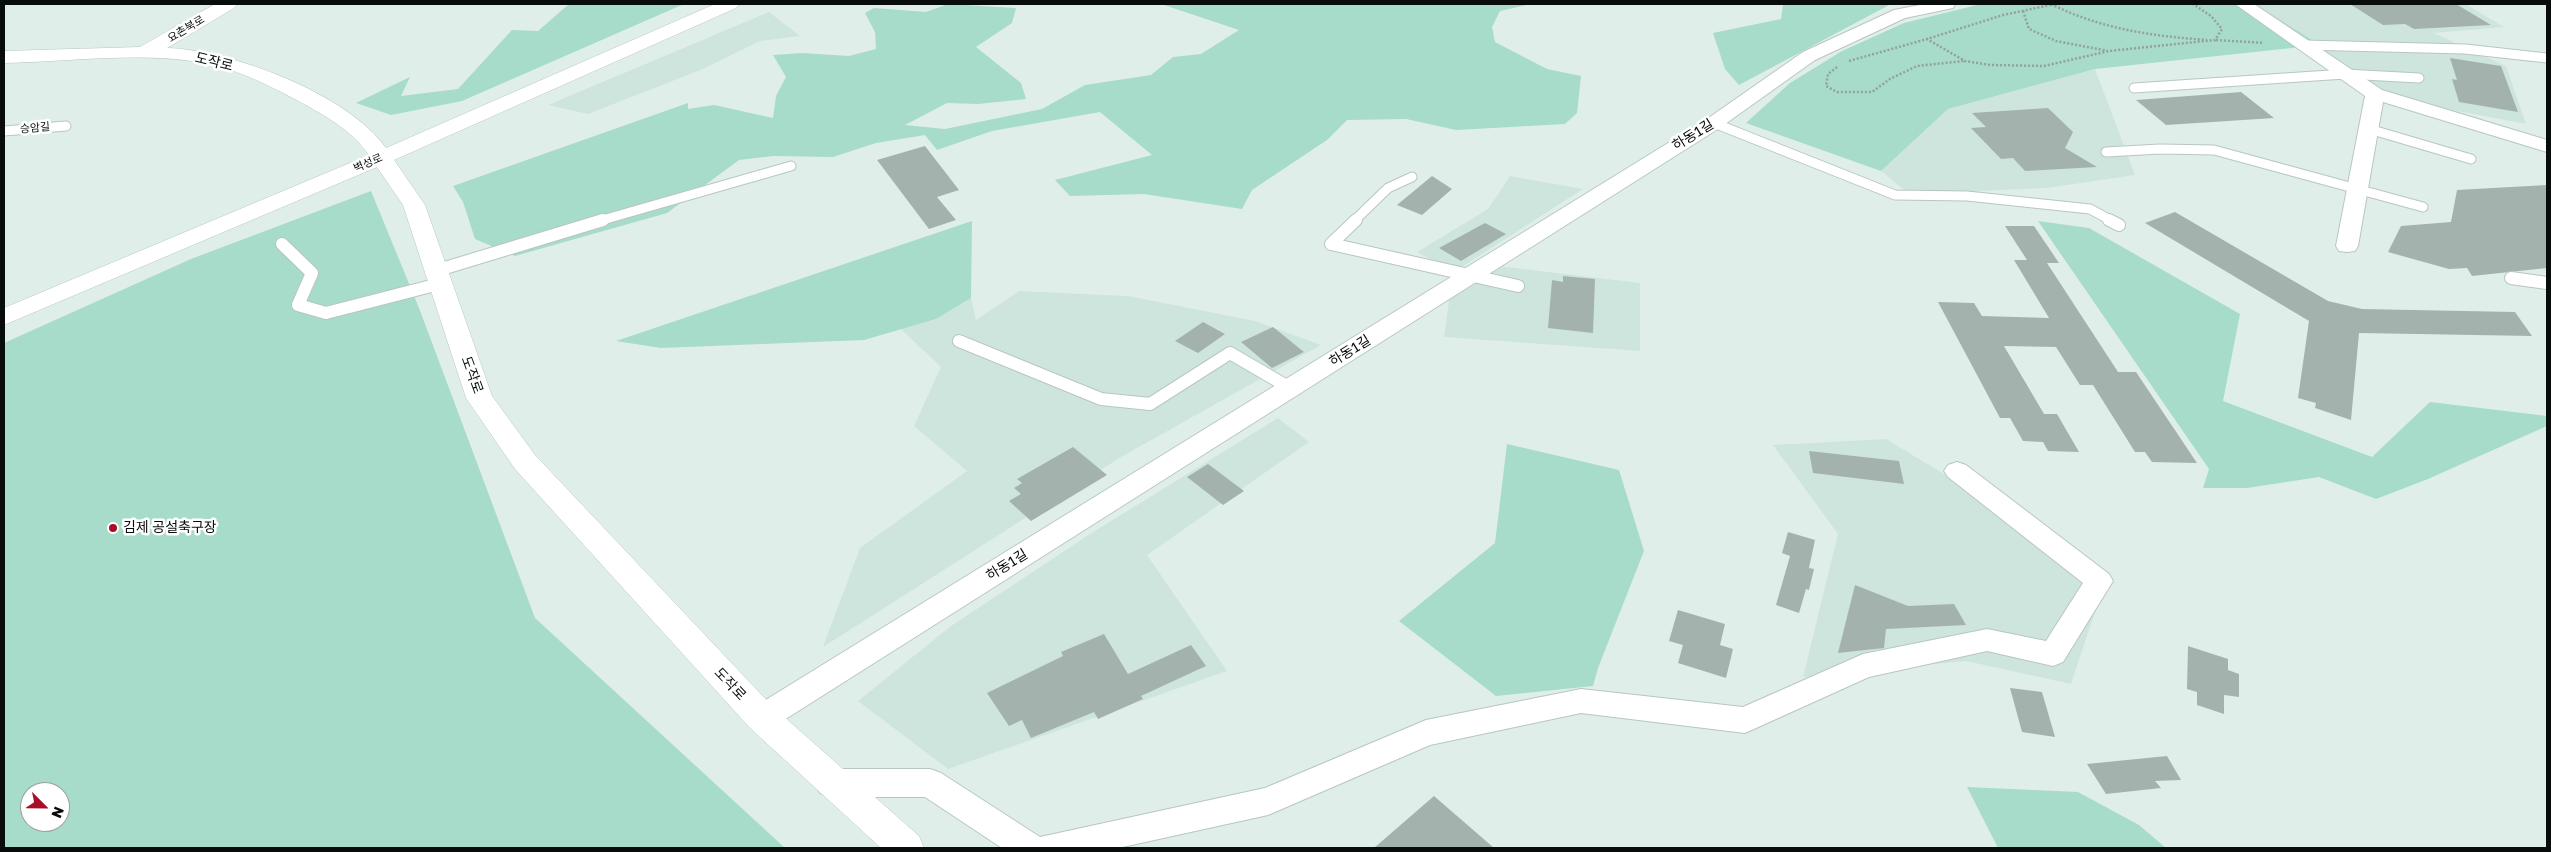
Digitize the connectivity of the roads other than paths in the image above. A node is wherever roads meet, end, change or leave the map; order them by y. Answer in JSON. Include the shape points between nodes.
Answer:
{"nodes":[{"id":1,"x":228,"y":4,"type":"edge"},
{"id":2,"x":699,"y":4,"type":"edge"},
{"id":3,"x":730,"y":4,"type":"edge"},
{"id":4,"x":1947,"y":4,"type":"edge"},
{"id":5,"x":2243,"y":4,"type":"edge"},
{"id":6,"x":2302,"y":44,"type":"junction"},
{"id":7,"x":144,"y":54,"type":"junction"},
{"id":8,"x":4,"y":57,"type":"edge"},
{"id":9,"x":2547,"y":58,"type":"edge"},
{"id":10,"x":2345,"y":74,"type":"junction"},
{"id":11,"x":2419,"y":78,"type":"dead end"},
{"id":12,"x":2134,"y":88,"type":"dead end"},
{"id":13,"x":2375,"y":94,"type":"junction"},
{"id":14,"x":1714,"y":123,"type":"junction"},
{"id":15,"x":66,"y":126,"type":"dead end"},
{"id":16,"x":2369,"y":129,"type":"junction"},
{"id":17,"x":4,"y":131,"type":"edge"},
{"id":18,"x":2547,"y":146,"type":"edge"},
{"id":19,"x":2106,"y":152,"type":"dead end"},
{"id":20,"x":378,"y":153,"type":"junction"},
{"id":21,"x":2471,"y":159,"type":"dead end"},
{"id":22,"x":791,"y":166,"type":"dead end"},
{"id":23,"x":1412,"y":178,"type":"dead end"},
{"id":24,"x":2357,"y":190,"type":"junction"},
{"id":25,"x":2423,"y":207,"type":"dead end"},
{"id":26,"x":2119,"y":225,"type":"dead end"},
{"id":27,"x":282,"y":244,"type":"dead end"},
{"id":28,"x":2347,"y":246,"type":"dead end"},
{"id":29,"x":1470,"y":276,"type":"junction"},
{"id":30,"x":437,"y":278,"type":"junction"},
{"id":31,"x":2511,"y":278,"type":"dead end"},
{"id":32,"x":2547,"y":283,"type":"edge"},
{"id":33,"x":1518,"y":286,"type":"dead end"},
{"id":34,"x":4,"y":301,"type":"edge"},
{"id":35,"x":4,"y":317,"type":"edge"},
{"id":36,"x":959,"y":341,"type":"dead end"},
{"id":37,"x":1290,"y":388,"type":"junction"},
{"id":38,"x":1957,"y":471,"type":"dead end"},
{"id":39,"x":762,"y":718,"type":"junction"},
{"id":40,"x":831,"y":783,"type":"junction"},
{"id":41,"x":906,"y":848,"type":"edge"},
{"id":42,"x":1029,"y":848,"type":"edge"},
{"id":43,"x":1051,"y":848,"type":"edge"}],
"edges":[{"from":1,"to":7,"type":"street","name":"요촌북로"},
{"from":2,"to":20,"type":"street","name":"벽성로"},
{"from":3,"to":20,"type":"street","name":"벽성로"},
{"from":4,"to":14,"type":"street","name":"하동1길","via":[[1900,14],[1809,56]]},
{"from":5,"to":6,"type":"street"},
{"from":6,"to":9,"type":"lane","via":[[2465,49]]},
{"from":6,"to":10,"type":"street"},
{"from":7,"to":8,"type":"street","name":"도작로"},
{"from":7,"to":20,"type":"street","name":"도작로","via":[[178,54],[218,60],[281,84],[348,120]]},
{"from":10,"to":11,"type":"lane"},
{"from":10,"to":12,"type":"lane"},
{"from":10,"to":13,"type":"street"},
{"from":13,"to":16,"type":"street"},
{"from":13,"to":18,"type":"street"},
{"from":14,"to":26,"type":"lane","via":[[1895,195],[1967,196],[2090,210]]},
{"from":14,"to":29,"type":"street","name":"하동1길"},
{"from":15,"to":17,"type":"lane","name":"승암길"},
{"from":16,"to":21,"type":"lane"},
{"from":16,"to":24,"type":"street"},
{"from":19,"to":24,"type":"lane","via":[[2214,150]]},
{"from":20,"to":30,"type":"street","name":"도작로","via":[[414,206]]},
{"from":20,"to":34,"type":"street","name":"벽성로"},
{"from":20,"to":35,"type":"street","name":"벽성로"},
{"from":22,"to":30,"type":"lane","via":[[691,193]]},
{"from":23,"to":29,"type":"lane","via":[[1388,188],[1331,244]]},
{"from":24,"to":25,"type":"lane"},
{"from":24,"to":28,"type":"street"},
{"from":27,"to":30,"type":"lane","via":[[312,273],[298,305],[326,313]]},
{"from":29,"to":33,"type":"lane"},
{"from":29,"to":37,"type":"street","name":"하동1길"},
{"from":30,"to":39,"type":"street","name":"도작로","via":[[479,398],[525,462]]},
{"from":31,"to":32,"type":"lane"},
{"from":36,"to":37,"type":"lane","via":[[1101,399],[1150,404],[1230,353]]},
{"from":37,"to":39,"type":"street","name":"하동1길"},
{"from":38,"to":43,"type":"street","via":[[2099,581],[2053,654],[1987,640],[1863,666],[1745,720],[1581,701],[1426,733],[1268,801]]},
{"from":39,"to":40,"type":"street","name":"도작로"},
{"from":40,"to":41,"type":"street","name":"도작로"},
{"from":40,"to":42,"type":"street","via":[[930,783]]}]}
